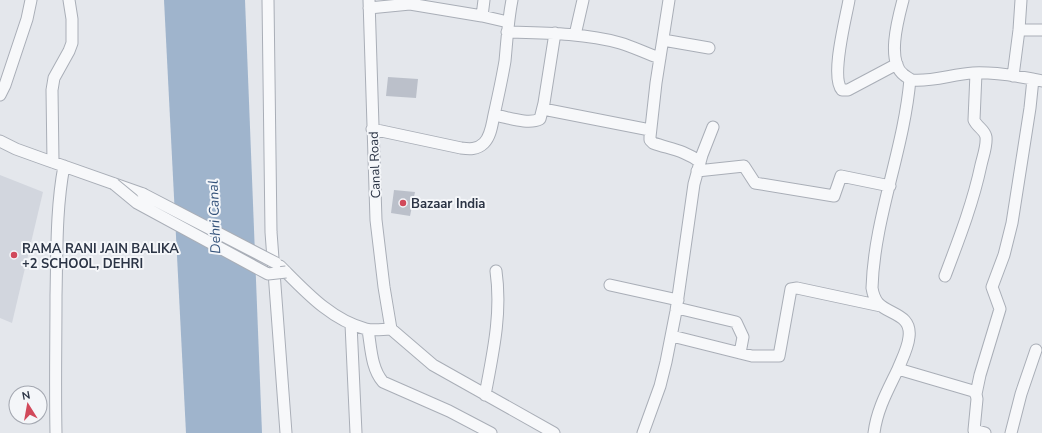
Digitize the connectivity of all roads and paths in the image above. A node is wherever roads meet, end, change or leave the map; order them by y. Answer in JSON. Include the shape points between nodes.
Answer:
{"nodes":[{"id":1,"x":31,"y":0,"type":"edge"},
{"id":2,"x":69,"y":0,"type":"edge"},
{"id":3,"x":268,"y":0,"type":"edge"},
{"id":4,"x":484,"y":0,"type":"edge"},
{"id":5,"x":512,"y":0,"type":"edge"},
{"id":6,"x":583,"y":0,"type":"edge"},
{"id":7,"x":669,"y":0,"type":"edge"},
{"id":8,"x":849,"y":0,"type":"edge"},
{"id":9,"x":903,"y":0,"type":"edge"},
{"id":10,"x":1021,"y":0,"type":"edge"},
{"id":11,"x":369,"y":4,"type":"edge"},
{"id":12,"x":482,"y":16,"type":"junction"},
{"id":13,"x":507,"y":27,"type":"junction"},
{"id":14,"x":1019,"y":30,"type":"junction"},
{"id":15,"x":1042,"y":30,"type":"edge"},
{"id":16,"x":555,"y":33,"type":"junction"},
{"id":17,"x":575,"y":35,"type":"junction"},
{"id":18,"x":663,"y":40,"type":"junction"},
{"id":19,"x":708,"y":48,"type":"dead end"},
{"id":20,"x":660,"y":58,"type":"junction"},
{"id":21,"x":897,"y":64,"type":"junction"},
{"id":22,"x":976,"y":73,"type":"junction"},
{"id":23,"x":1013,"y":76,"type":"junction"},
{"id":24,"x":910,"y":79,"type":"junction"},
{"id":25,"x":1037,"y":80,"type":"edge"},
{"id":26,"x":0,"y":95,"type":"edge"},
{"id":27,"x":543,"y":109,"type":"junction"},
{"id":28,"x":494,"y":115,"type":"junction"},
{"id":29,"x":713,"y":127,"type":"dead end"},
{"id":30,"x":372,"y":129,"type":"junction"},
{"id":31,"x":650,"y":130,"type":"junction"},
{"id":32,"x":0,"y":141,"type":"edge"},
{"id":33,"x":53,"y":162,"type":"junction"},
{"id":34,"x":64,"y":166,"type":"junction"},
{"id":35,"x":699,"y":167,"type":"junction"},
{"id":36,"x":114,"y":184,"type":"junction"},
{"id":37,"x":890,"y":186,"type":"junction"},
{"id":38,"x":496,"y":271,"type":"dead end"},
{"id":39,"x":286,"y":272,"type":"junction"},
{"id":40,"x":945,"y":276,"type":"dead end"},
{"id":41,"x":610,"y":285,"type":"dead end"},
{"id":42,"x":677,"y":304,"type":"junction"},
{"id":43,"x":881,"y":306,"type":"junction"},
{"id":44,"x":351,"y":324,"type":"junction"},
{"id":45,"x":391,"y":329,"type":"junction"},
{"id":46,"x":368,"y":330,"type":"junction"},
{"id":47,"x":672,"y":336,"type":"junction"},
{"id":48,"x":1036,"y":350,"type":"dead end"},
{"id":49,"x":740,"y":353,"type":"junction"},
{"id":50,"x":898,"y":369,"type":"junction"},
{"id":51,"x":976,"y":394,"type":"junction"},
{"id":52,"x":485,"y":395,"type":"junction"},
{"id":53,"x":973,"y":431,"type":"edge"},
{"id":54,"x":56,"y":433,"type":"edge"},
{"id":55,"x":286,"y":433,"type":"edge"},
{"id":56,"x":356,"y":433,"type":"edge"},
{"id":57,"x":491,"y":433,"type":"edge"},
{"id":58,"x":554,"y":433,"type":"edge"},
{"id":59,"x":643,"y":433,"type":"edge"},
{"id":60,"x":874,"y":433,"type":"edge"},
{"id":61,"x":985,"y":433,"type":"edge"},
{"id":62,"x":1011,"y":433,"type":"edge"}],
"edges":[{"from":1,"to":26,"type":"street","via":[[27,19]]},
{"from":2,"to":33,"type":"street","via":[[72,43],[54,78],[52,90]]},
{"from":3,"to":55,"type":"street","via":[[271,232]]},
{"from":4,"to":12,"type":"street"},
{"from":5,"to":13,"type":"street"},
{"from":6,"to":17,"type":"street"},
{"from":7,"to":18,"type":"street"},
{"from":8,"to":21,"type":"street","via":[[839,58],[840,88],[848,90]]},
{"from":9,"to":21,"type":"street","via":[[894,54]]},
{"from":10,"to":14,"type":"street"},
{"from":11,"to":12,"type":"street","via":[[410,4]]},
{"from":11,"to":30,"type":"street","name":"Canal Road"},
{"from":12,"to":13,"type":"street"},
{"from":13,"to":16,"type":"street"},
{"from":13,"to":28,"type":"street","via":[[504,64]]},
{"from":14,"to":15,"type":"street"},
{"from":14,"to":23,"type":"street"},
{"from":16,"to":17,"type":"street"},
{"from":16,"to":27,"type":"street"},
{"from":17,"to":20,"type":"street","via":[[621,43]]},
{"from":18,"to":19,"type":"street"},
{"from":18,"to":20,"type":"street"},
{"from":20,"to":31,"type":"street"},
{"from":21,"to":24,"type":"street","via":[[901,73]]},
{"from":22,"to":23,"type":"street"},
{"from":22,"to":24,"type":"street"},
{"from":22,"to":40,"type":"street","via":[[974,120],[986,136],[985,147],[970,208]]},
{"from":23,"to":25,"type":"street"},
{"from":24,"to":37,"type":"street","via":[[902,134]]},
{"from":25,"to":51,"type":"street","via":[[1030,108],[1012,223],[992,287],[1000,309]]},
{"from":27,"to":28,"type":"street","via":[[540,119],[532,121]]},
{"from":27,"to":31,"type":"street"},
{"from":28,"to":30,"type":"street","via":[[484,143],[478,148],[470,149]]},
{"from":29,"to":35,"type":"street"},
{"from":30,"to":45,"type":"street","name":"Canal Road","via":[[376,220]]},
{"from":31,"to":35,"type":"street","via":[[650,140],[653,143],[690,155]]},
{"from":32,"to":33,"type":"street"},
{"from":33,"to":34,"type":"street"},
{"from":34,"to":36,"type":"street"},
{"from":34,"to":54,"type":"street","via":[[59,191],[56,253]]},
{"from":35,"to":37,"type":"street","via":[[744,166],[755,182],[834,196],[841,176]]},
{"from":35,"to":42,"type":"street"},
{"from":36,"to":39,"type":"street","bridge":true,"via":[[143,194],[276,263]]},
{"from":36,"to":39,"type":"street","bridge":true,"via":[[137,203],[268,274]]},
{"from":37,"to":43,"type":"street","via":[[879,232],[872,280],[874,296]]},
{"from":38,"to":52,"type":"street","via":[[498,310],[494,350]]},
{"from":39,"to":44,"type":"street","via":[[320,304]]},
{"from":41,"to":42,"type":"street"},
{"from":42,"to":47,"type":"street"},
{"from":42,"to":49,"type":"street","via":[[736,322],[743,337]]},
{"from":43,"to":49,"type":"street","via":[[797,288],[791,289],[779,356],[752,356]]},
{"from":43,"to":50,"type":"street","via":[[900,316],[908,325],[909,338]]},
{"from":44,"to":46,"type":"street"},
{"from":44,"to":56,"type":"street"},
{"from":45,"to":46,"type":"street"},
{"from":45,"to":52,"type":"street","via":[[434,365]]},
{"from":46,"to":57,"type":"street","via":[[372,360],[383,382]]},
{"from":47,"to":49,"type":"street"},
{"from":47,"to":59,"type":"street","via":[[660,386]]},
{"from":48,"to":62,"type":"street","via":[[1020,394]]},
{"from":50,"to":51,"type":"street","via":[[969,389]]},
{"from":50,"to":60,"type":"street","via":[[880,406]]},
{"from":51,"to":53,"type":"street"},
{"from":52,"to":58,"type":"street"},
{"from":53,"to":61,"type":"street"}]}
